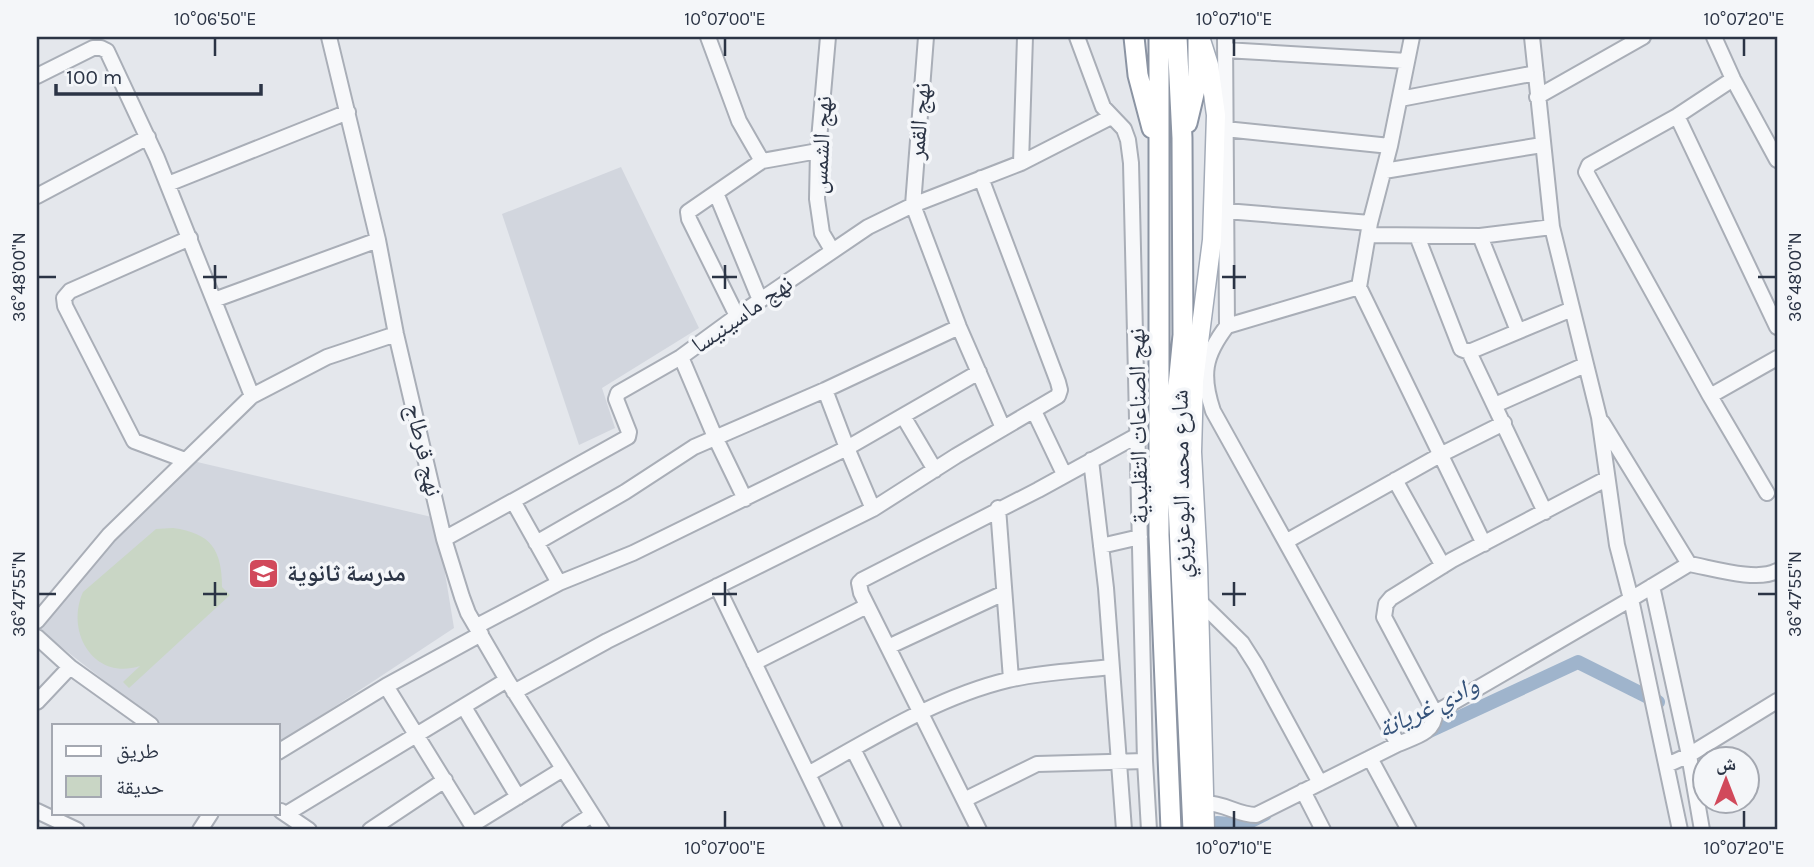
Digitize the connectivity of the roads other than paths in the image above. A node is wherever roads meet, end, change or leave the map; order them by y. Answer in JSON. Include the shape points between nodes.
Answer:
{"nodes":[{"id":1,"x":329,"y":37,"type":"edge"},
{"id":2,"x":708,"y":37,"type":"edge"},
{"id":3,"x":828,"y":37,"type":"edge"},
{"id":4,"x":926,"y":37,"type":"edge"},
{"id":5,"x":1025,"y":37,"type":"edge"},
{"id":6,"x":1077,"y":37,"type":"edge"},
{"id":7,"x":1134,"y":37,"type":"edge"},
{"id":8,"x":1158,"y":37,"type":"edge"},
{"id":9,"x":1177,"y":37,"type":"edge"},
{"id":10,"x":1199,"y":37,"type":"edge"},
{"id":11,"x":1412,"y":37,"type":"edge"},
{"id":12,"x":1532,"y":37,"type":"edge"},
{"id":13,"x":1643,"y":37,"type":"edge"},
{"id":14,"x":1719,"y":39,"type":"edge"},
{"id":15,"x":1225,"y":44,"type":"edge"},
{"id":16,"x":1406,"y":61,"type":"junction"},
{"id":17,"x":1536,"y":73,"type":"junction"},
{"id":18,"x":37,"y":76,"type":"edge"},
{"id":19,"x":1733,"y":79,"type":"junction"},
{"id":20,"x":1537,"y":97,"type":"junction"},
{"id":21,"x":1399,"y":99,"type":"junction"},
{"id":22,"x":348,"y":111,"type":"junction"},
{"id":23,"x":1677,"y":116,"type":"junction"},
{"id":24,"x":1111,"y":117,"type":"junction"},
{"id":25,"x":1226,"y":129,"type":"junction"},
{"id":26,"x":1772,"y":136,"type":"edge"},
{"id":27,"x":148,"y":137,"type":"junction"},
{"id":28,"x":1182,"y":138,"type":"junction"},
{"id":29,"x":1542,"y":145,"type":"junction"},
{"id":30,"x":1390,"y":146,"type":"junction"},
{"id":31,"x":818,"y":150,"type":"junction"},
{"id":32,"x":1160,"y":160,"type":"junction"},
{"id":33,"x":1777,"y":160,"type":"edge"},
{"id":34,"x":762,"y":161,"type":"junction"},
{"id":35,"x":1021,"y":163,"type":"junction"},
{"id":36,"x":1384,"y":171,"type":"junction"},
{"id":37,"x":981,"y":178,"type":"junction"},
{"id":38,"x":167,"y":184,"type":"junction"},
{"id":39,"x":716,"y":193,"type":"junction"},
{"id":40,"x":37,"y":196,"type":"edge"},
{"id":41,"x":913,"y":205,"type":"junction"},
{"id":42,"x":1226,"y":211,"type":"junction"},
{"id":43,"x":1552,"y":226,"type":"junction"},
{"id":44,"x":1369,"y":229,"type":"junction"},
{"id":45,"x":1417,"y":236,"type":"junction"},
{"id":46,"x":1480,"y":236,"type":"junction"},
{"id":47,"x":190,"y":238,"type":"junction"},
{"id":48,"x":378,"y":240,"type":"junction"},
{"id":49,"x":832,"y":250,"type":"junction"},
{"id":50,"x":1359,"y":287,"type":"junction"},
{"id":51,"x":214,"y":300,"type":"junction"},
{"id":52,"x":760,"y":300,"type":"junction"},
{"id":53,"x":1572,"y":309,"type":"junction"},
{"id":54,"x":737,"y":316,"type":"junction"},
{"id":55,"x":1227,"y":326,"type":"junction"},
{"id":56,"x":959,"y":327,"type":"junction"},
{"id":57,"x":1777,"y":327,"type":"edge"},
{"id":58,"x":1518,"y":331,"type":"junction"},
{"id":59,"x":397,"y":334,"type":"junction"},
{"id":60,"x":1469,"y":352,"type":"junction"},
{"id":61,"x":681,"y":358,"type":"junction"},
{"id":62,"x":1777,"y":358,"type":"edge"},
{"id":63,"x":1585,"y":365,"type":"junction"},
{"id":64,"x":979,"y":372,"type":"junction"},
{"id":65,"x":825,"y":390,"type":"junction"},
{"id":66,"x":253,"y":396,"type":"junction"},
{"id":67,"x":1710,"y":396,"type":"junction"},
{"id":68,"x":1495,"y":405,"type":"junction"},
{"id":69,"x":1034,"y":411,"type":"junction"},
{"id":70,"x":903,"y":416,"type":"junction"},
{"id":71,"x":1599,"y":417,"type":"junction"},
{"id":72,"x":1504,"y":423,"type":"junction"},
{"id":73,"x":1003,"y":428,"type":"junction"},
{"id":74,"x":1138,"y":435,"type":"junction"},
{"id":75,"x":715,"y":437,"type":"junction"},
{"id":76,"x":847,"y":448,"type":"junction"},
{"id":77,"x":1442,"y":454,"type":"junction"},
{"id":78,"x":185,"y":460,"type":"junction"},
{"id":79,"x":1091,"y":460,"type":"junction"},
{"id":80,"x":935,"y":470,"type":"junction"},
{"id":81,"x":1064,"y":474,"type":"junction"},
{"id":82,"x":1606,"y":479,"type":"junction"},
{"id":83,"x":1395,"y":480,"type":"junction"},
{"id":84,"x":1767,"y":493,"type":"dead end"},
{"id":85,"x":745,"y":499,"type":"junction"},
{"id":86,"x":513,"y":501,"type":"junction"},
{"id":87,"x":998,"y":508,"type":"junction"},
{"id":88,"x":873,"y":509,"type":"junction"},
{"id":89,"x":1545,"y":512,"type":"junction"},
{"id":90,"x":1140,"y":537,"type":"junction"},
{"id":91,"x":444,"y":539,"type":"junction"},
{"id":92,"x":1287,"y":541,"type":"junction"},
{"id":93,"x":536,"y":543,"type":"junction"},
{"id":94,"x":1485,"y":544,"type":"junction"},
{"id":95,"x":1101,"y":546,"type":"junction"},
{"id":96,"x":1689,"y":564,"type":"junction"},
{"id":97,"x":1443,"y":566,"type":"junction"},
{"id":98,"x":1777,"y":571,"type":"edge"},
{"id":99,"x":559,"y":583,"type":"junction"},
{"id":100,"x":717,"y":586,"type":"junction"},
{"id":101,"x":1652,"y":586,"type":"junction"},
{"id":102,"x":1183,"y":588,"type":"junction"},
{"id":103,"x":1004,"y":593,"type":"junction"},
{"id":104,"x":1631,"y":598,"type":"junction"},
{"id":105,"x":1199,"y":601,"type":"junction"},
{"id":106,"x":867,"y":606,"type":"junction"},
{"id":107,"x":37,"y":621,"type":"edge"},
{"id":108,"x":479,"y":630,"type":"junction"},
{"id":109,"x":37,"y":637,"type":"edge"},
{"id":110,"x":888,"y":647,"type":"junction"},
{"id":111,"x":754,"y":663,"type":"junction"},
{"id":112,"x":70,"y":667,"type":"junction"},
{"id":113,"x":1110,"y":667,"type":"junction"},
{"id":114,"x":1011,"y":679,"type":"junction"},
{"id":115,"x":386,"y":686,"type":"junction"},
{"id":116,"x":511,"y":686,"type":"junction"},
{"id":117,"x":1777,"y":701,"type":"edge"},
{"id":118,"x":37,"y":702,"type":"edge"},
{"id":119,"x":464,"y":707,"type":"junction"},
{"id":120,"x":921,"y":713,"type":"junction"},
{"id":121,"x":1435,"y":713,"type":"junction"},
{"id":122,"x":150,"y":724,"type":"edge"},
{"id":123,"x":418,"y":735,"type":"junction"},
{"id":124,"x":1398,"y":744,"type":"junction"},
{"id":125,"x":853,"y":749,"type":"junction"},
{"id":126,"x":280,"y":751,"type":"edge"},
{"id":127,"x":1689,"y":755,"type":"junction"},
{"id":128,"x":1370,"y":758,"type":"junction"},
{"id":129,"x":1146,"y":761,"type":"junction"},
{"id":130,"x":1118,"y":762,"type":"junction"},
{"id":131,"x":1667,"y":765,"type":"junction"},
{"id":132,"x":563,"y":769,"type":"junction"},
{"id":133,"x":808,"y":774,"type":"junction"},
{"id":134,"x":445,"y":780,"type":"junction"},
{"id":135,"x":1320,"y":783,"type":"junction"},
{"id":136,"x":1303,"y":791,"type":"junction"},
{"id":137,"x":518,"y":797,"type":"junction"},
{"id":138,"x":964,"y":800,"type":"junction"},
{"id":139,"x":1205,"y":803,"type":"junction"},
{"id":140,"x":37,"y":811,"type":"edge"},
{"id":141,"x":282,"y":811,"type":"edge"},
{"id":142,"x":210,"y":814,"type":"edge"},
{"id":143,"x":592,"y":815,"type":"junction"},
{"id":144,"x":1256,"y":815,"type":"junction"},
{"id":145,"x":473,"y":828,"type":"edge"},
{"id":146,"x":77,"y":830,"type":"edge"},
{"id":147,"x":200,"y":830,"type":"edge"},
{"id":148,"x":309,"y":830,"type":"edge"},
{"id":149,"x":370,"y":830,"type":"edge"},
{"id":150,"x":569,"y":830,"type":"edge"},
{"id":151,"x":602,"y":830,"type":"edge"},
{"id":152,"x":835,"y":830,"type":"edge"},
{"id":153,"x":894,"y":830,"type":"edge"},
{"id":154,"x":979,"y":830,"type":"edge"},
{"id":155,"x":1124,"y":830,"type":"edge"},
{"id":156,"x":1149,"y":830,"type":"edge"},
{"id":157,"x":1171,"y":830,"type":"edge"},
{"id":158,"x":1193,"y":830,"type":"edge"},
{"id":159,"x":1205,"y":830,"type":"edge"},
{"id":160,"x":1257,"y":830,"type":"edge"},
{"id":161,"x":1323,"y":830,"type":"edge"},
{"id":162,"x":1409,"y":830,"type":"edge"},
{"id":163,"x":1680,"y":830,"type":"edge"},
{"id":164,"x":1702,"y":830,"type":"edge"}],
"edges":[{"from":1,"to":22,"type":"street","name":"نهج قرطاج"},
{"from":2,"to":34,"type":"street","via":[[739,121]]},
{"from":3,"to":31,"type":"street","name":"نهج الشمس"},
{"from":4,"to":41,"type":"street","name":"نهج القمر"},
{"from":5,"to":35,"type":"street"},
{"from":6,"to":24,"type":"street","name":"نهج الصناعات التقليدية","via":[[1102,107]]},
{"from":7,"to":32,"type":"highway","name":"شارع محمد البوعزيزي","via":[[1138,75]]},
{"from":8,"to":32,"type":"highway","name":"شارع محمد البوعزيزي"},
{"from":9,"to":28,"type":"highway","name":"شارع محمد البوعزيزي"},
{"from":10,"to":28,"type":"highway","name":"شارع محمد البوعزيزي","via":[[1198,77]]},
{"from":10,"to":105,"type":"main road","via":[[1214,91],[1216,155],[1212,240],[1194,381],[1192,452]]},
{"from":11,"to":16,"type":"street"},
{"from":12,"to":17,"type":"street"},
{"from":13,"to":20,"type":"street"},
{"from":14,"to":19,"type":"street"},
{"from":15,"to":16,"type":"street"},
{"from":15,"to":25,"type":"street"},
{"from":16,"to":21,"type":"street"},
{"from":17,"to":20,"type":"street"},
{"from":17,"to":21,"type":"street"},
{"from":18,"to":27,"type":"street","via":[[93,48],[107,51]]},
{"from":19,"to":23,"type":"street"},
{"from":19,"to":26,"type":"street"},
{"from":20,"to":29,"type":"street"},
{"from":21,"to":30,"type":"street"},
{"from":22,"to":38,"type":"street"},
{"from":22,"to":48,"type":"street","name":"نهج قرطاج"},
{"from":23,"to":57,"type":"street"},
{"from":23,"to":67,"type":"street","via":[[1589,165],[1586,172]]},
{"from":24,"to":35,"type":"street","name":"نهج ماسينيسا"},
{"from":24,"to":74,"type":"street","name":"نهج الصناعات التقليدية","via":[[1124,129],[1131,163]]},
{"from":25,"to":30,"type":"street"},
{"from":25,"to":42,"type":"street"},
{"from":26,"to":33,"type":"street"},
{"from":27,"to":38,"type":"street"},
{"from":27,"to":40,"type":"street"},
{"from":28,"to":102,"type":"highway","name":"شارع محمد البوعزيزي","via":[[1183,335],[1177,460]]},
{"from":29,"to":36,"type":"street"},
{"from":29,"to":43,"type":"street"},
{"from":30,"to":36,"type":"street"},
{"from":31,"to":34,"type":"street"},
{"from":31,"to":49,"type":"street","name":"نهج الشمس","via":[[818,209],[822,233]]},
{"from":32,"to":157,"type":"highway","name":"شارع محمد البوعزيزي","via":[[1159,535]]},
{"from":34,"to":39,"type":"street"},
{"from":35,"to":37,"type":"street","name":"نهج ماسينيسا"},
{"from":36,"to":44,"type":"street"},
{"from":37,"to":41,"type":"street","name":"نهج ماسينيسا"},
{"from":37,"to":69,"type":"street","via":[[1060,390],[1052,401]]},
{"from":38,"to":47,"type":"street"},
{"from":39,"to":52,"type":"street"},
{"from":39,"to":54,"type":"street","via":[[691,208],[689,219]]},
{"from":41,"to":49,"type":"street","name":"نهج ماسينيسا"},
{"from":41,"to":56,"type":"street"},
{"from":42,"to":44,"type":"street"},
{"from":42,"to":55,"type":"street"},
{"from":43,"to":46,"type":"street"},
{"from":43,"to":53,"type":"street"},
{"from":44,"to":45,"type":"street"},
{"from":44,"to":50,"type":"street"},
{"from":45,"to":46,"type":"street"},
{"from":45,"to":60,"type":"street","via":[[1461,349]]},
{"from":46,"to":58,"type":"street"},
{"from":47,"to":51,"type":"street"},
{"from":47,"to":78,"type":"street","via":[[70,291],[64,298],[134,441]]},
{"from":48,"to":51,"type":"street"},
{"from":48,"to":59,"type":"street","name":"نهج قرطاج"},
{"from":49,"to":52,"type":"street","name":"نهج ماسينيسا"},
{"from":50,"to":55,"type":"street"},
{"from":50,"to":77,"type":"street"},
{"from":51,"to":66,"type":"street"},
{"from":52,"to":54,"type":"street","name":"نهج ماسينيسا"},
{"from":53,"to":58,"type":"street"},
{"from":53,"to":63,"type":"street"},
{"from":54,"to":61,"type":"street","name":"نهج ماسينيسا"},
{"from":55,"to":92,"type":"street","via":[[1207,361],[1207,392],[1213,411]]},
{"from":56,"to":64,"type":"street"},
{"from":56,"to":65,"type":"street"},
{"from":58,"to":60,"type":"street"},
{"from":59,"to":66,"type":"street","via":[[327,357]]},
{"from":59,"to":91,"type":"street","name":"نهج قرطاج"},
{"from":60,"to":68,"type":"street"},
{"from":61,"to":75,"type":"street"},
{"from":61,"to":86,"type":"street","name":"نهج ماسينيسا","via":[[618,393],[628,437]]},
{"from":62,"to":67,"type":"street"},
{"from":63,"to":68,"type":"street"},
{"from":63,"to":71,"type":"street"},
{"from":64,"to":70,"type":"street"},
{"from":64,"to":73,"type":"street"},
{"from":65,"to":75,"type":"street"},
{"from":65,"to":76,"type":"street"},
{"from":66,"to":78,"type":"street"},
{"from":67,"to":84,"type":"street"},
{"from":68,"to":72,"type":"street"},
{"from":69,"to":73,"type":"street"},
{"from":69,"to":81,"type":"street"},
{"from":70,"to":76,"type":"street"},
{"from":70,"to":80,"type":"street"},
{"from":71,"to":82,"type":"street"},
{"from":71,"to":96,"type":"street"},
{"from":72,"to":77,"type":"street"},
{"from":72,"to":89,"type":"street"},
{"from":73,"to":80,"type":"street"},
{"from":74,"to":79,"type":"street"},
{"from":74,"to":90,"type":"street","name":"نهج الصناعات التقليدية"},
{"from":75,"to":85,"type":"street"},
{"from":75,"to":93,"type":"street"},
{"from":76,"to":85,"type":"street"},
{"from":76,"to":88,"type":"street"},
{"from":77,"to":83,"type":"street"},
{"from":77,"to":94,"type":"street"},
{"from":78,"to":107,"type":"street","via":[[109,535]]},
{"from":79,"to":81,"type":"street"},
{"from":79,"to":95,"type":"street"},
{"from":80,"to":88,"type":"street"},
{"from":81,"to":87,"type":"street"},
{"from":82,"to":89,"type":"street"},
{"from":82,"to":104,"type":"street"},
{"from":83,"to":92,"type":"street"},
{"from":83,"to":97,"type":"street"},
{"from":85,"to":99,"type":"street","via":[[634,553]]},
{"from":86,"to":91,"type":"street"},
{"from":86,"to":93,"type":"street"},
{"from":87,"to":103,"type":"street"},
{"from":87,"to":106,"type":"street","via":[[862,580],[859,588]]},
{"from":88,"to":100,"type":"street"},
{"from":89,"to":94,"type":"street"},
{"from":90,"to":95,"type":"street"},
{"from":90,"to":129,"type":"street","name":"نهج الصناعات التقليدية"},
{"from":91,"to":108,"type":"street","name":"نهج قرطاج","via":[[468,613]]},
{"from":92,"to":124,"type":"street"},
{"from":93,"to":99,"type":"street"},
{"from":94,"to":97,"type":"street"},
{"from":95,"to":113,"type":"street"},
{"from":96,"to":98,"type":"street","via":[[1757,575]]},
{"from":96,"to":101,"type":"street"},
{"from":97,"to":121,"type":"street","via":[[1391,598],[1384,610]]},
{"from":99,"to":108,"type":"street"},
{"from":100,"to":111,"type":"street"},
{"from":100,"to":116,"type":"street"},
{"from":101,"to":104,"type":"street"},
{"from":101,"to":127,"type":"street"},
{"from":102,"to":105,"type":"street"},
{"from":102,"to":158,"type":"highway","name":"شارع محمد البوعزيزي"},
{"from":103,"to":110,"type":"street"},
{"from":103,"to":114,"type":"street"},
{"from":104,"to":121,"type":"street"},
{"from":104,"to":131,"type":"street"},
{"from":105,"to":135,"type":"street","via":[[1242,643]]},
{"from":105,"to":139,"type":"main road"},
{"from":106,"to":110,"type":"street"},
{"from":106,"to":111,"type":"street"},
{"from":108,"to":115,"type":"street"},
{"from":108,"to":116,"type":"street","name":"نهج قرطاج"},
{"from":109,"to":112,"type":"street"},
{"from":110,"to":120,"type":"street"},
{"from":111,"to":133,"type":"street"},
{"from":112,"to":118,"type":"street"},
{"from":112,"to":122,"type":"street"},
{"from":113,"to":114,"type":"street"},
{"from":113,"to":130,"type":"street"},
{"from":114,"to":120,"type":"street"},
{"from":115,"to":123,"type":"street"},
{"from":115,"to":126,"type":"street"},
{"from":116,"to":119,"type":"street"},
{"from":116,"to":132,"type":"street","name":"نهج قرطاج"},
{"from":117,"to":127,"type":"street"},
{"from":119,"to":123,"type":"street"},
{"from":119,"to":137,"type":"street"},
{"from":120,"to":125,"type":"street"},
{"from":120,"to":138,"type":"street"},
{"from":121,"to":124,"type":"street","via":[[1431,728]]},
{"from":123,"to":134,"type":"street"},
{"from":123,"to":141,"type":"street"},
{"from":124,"to":128,"type":"street"},
{"from":125,"to":133,"type":"street"},
{"from":125,"to":153,"type":"street"},
{"from":127,"to":131,"type":"street"},
{"from":127,"to":164,"type":"street"},
{"from":128,"to":135,"type":"street"},
{"from":128,"to":162,"type":"street"},
{"from":129,"to":130,"type":"street"},
{"from":129,"to":156,"type":"street","name":"نهج الصناعات التقليدية"},
{"from":130,"to":138,"type":"street","via":[[1037,764]]},
{"from":130,"to":155,"type":"street"},
{"from":131,"to":163,"type":"street"},
{"from":132,"to":137,"type":"street"},
{"from":132,"to":143,"type":"street","name":"نهج قرطاج"},
{"from":133,"to":152,"type":"street"},
{"from":134,"to":145,"type":"street"},
{"from":134,"to":149,"type":"street"},
{"from":135,"to":136,"type":"street"},
{"from":136,"to":144,"type":"street"},
{"from":136,"to":161,"type":"street"},
{"from":137,"to":145,"type":"street"},
{"from":138,"to":154,"type":"street"},
{"from":139,"to":144,"type":"street"},
{"from":139,"to":159,"type":"main road"},
{"from":140,"to":146,"type":"street"},
{"from":141,"to":148,"type":"street"},
{"from":142,"to":147,"type":"street"},
{"from":143,"to":150,"type":"street"},
{"from":143,"to":151,"type":"street","name":"نهج قرطاج"},
{"from":144,"to":160,"type":"street"}]}
